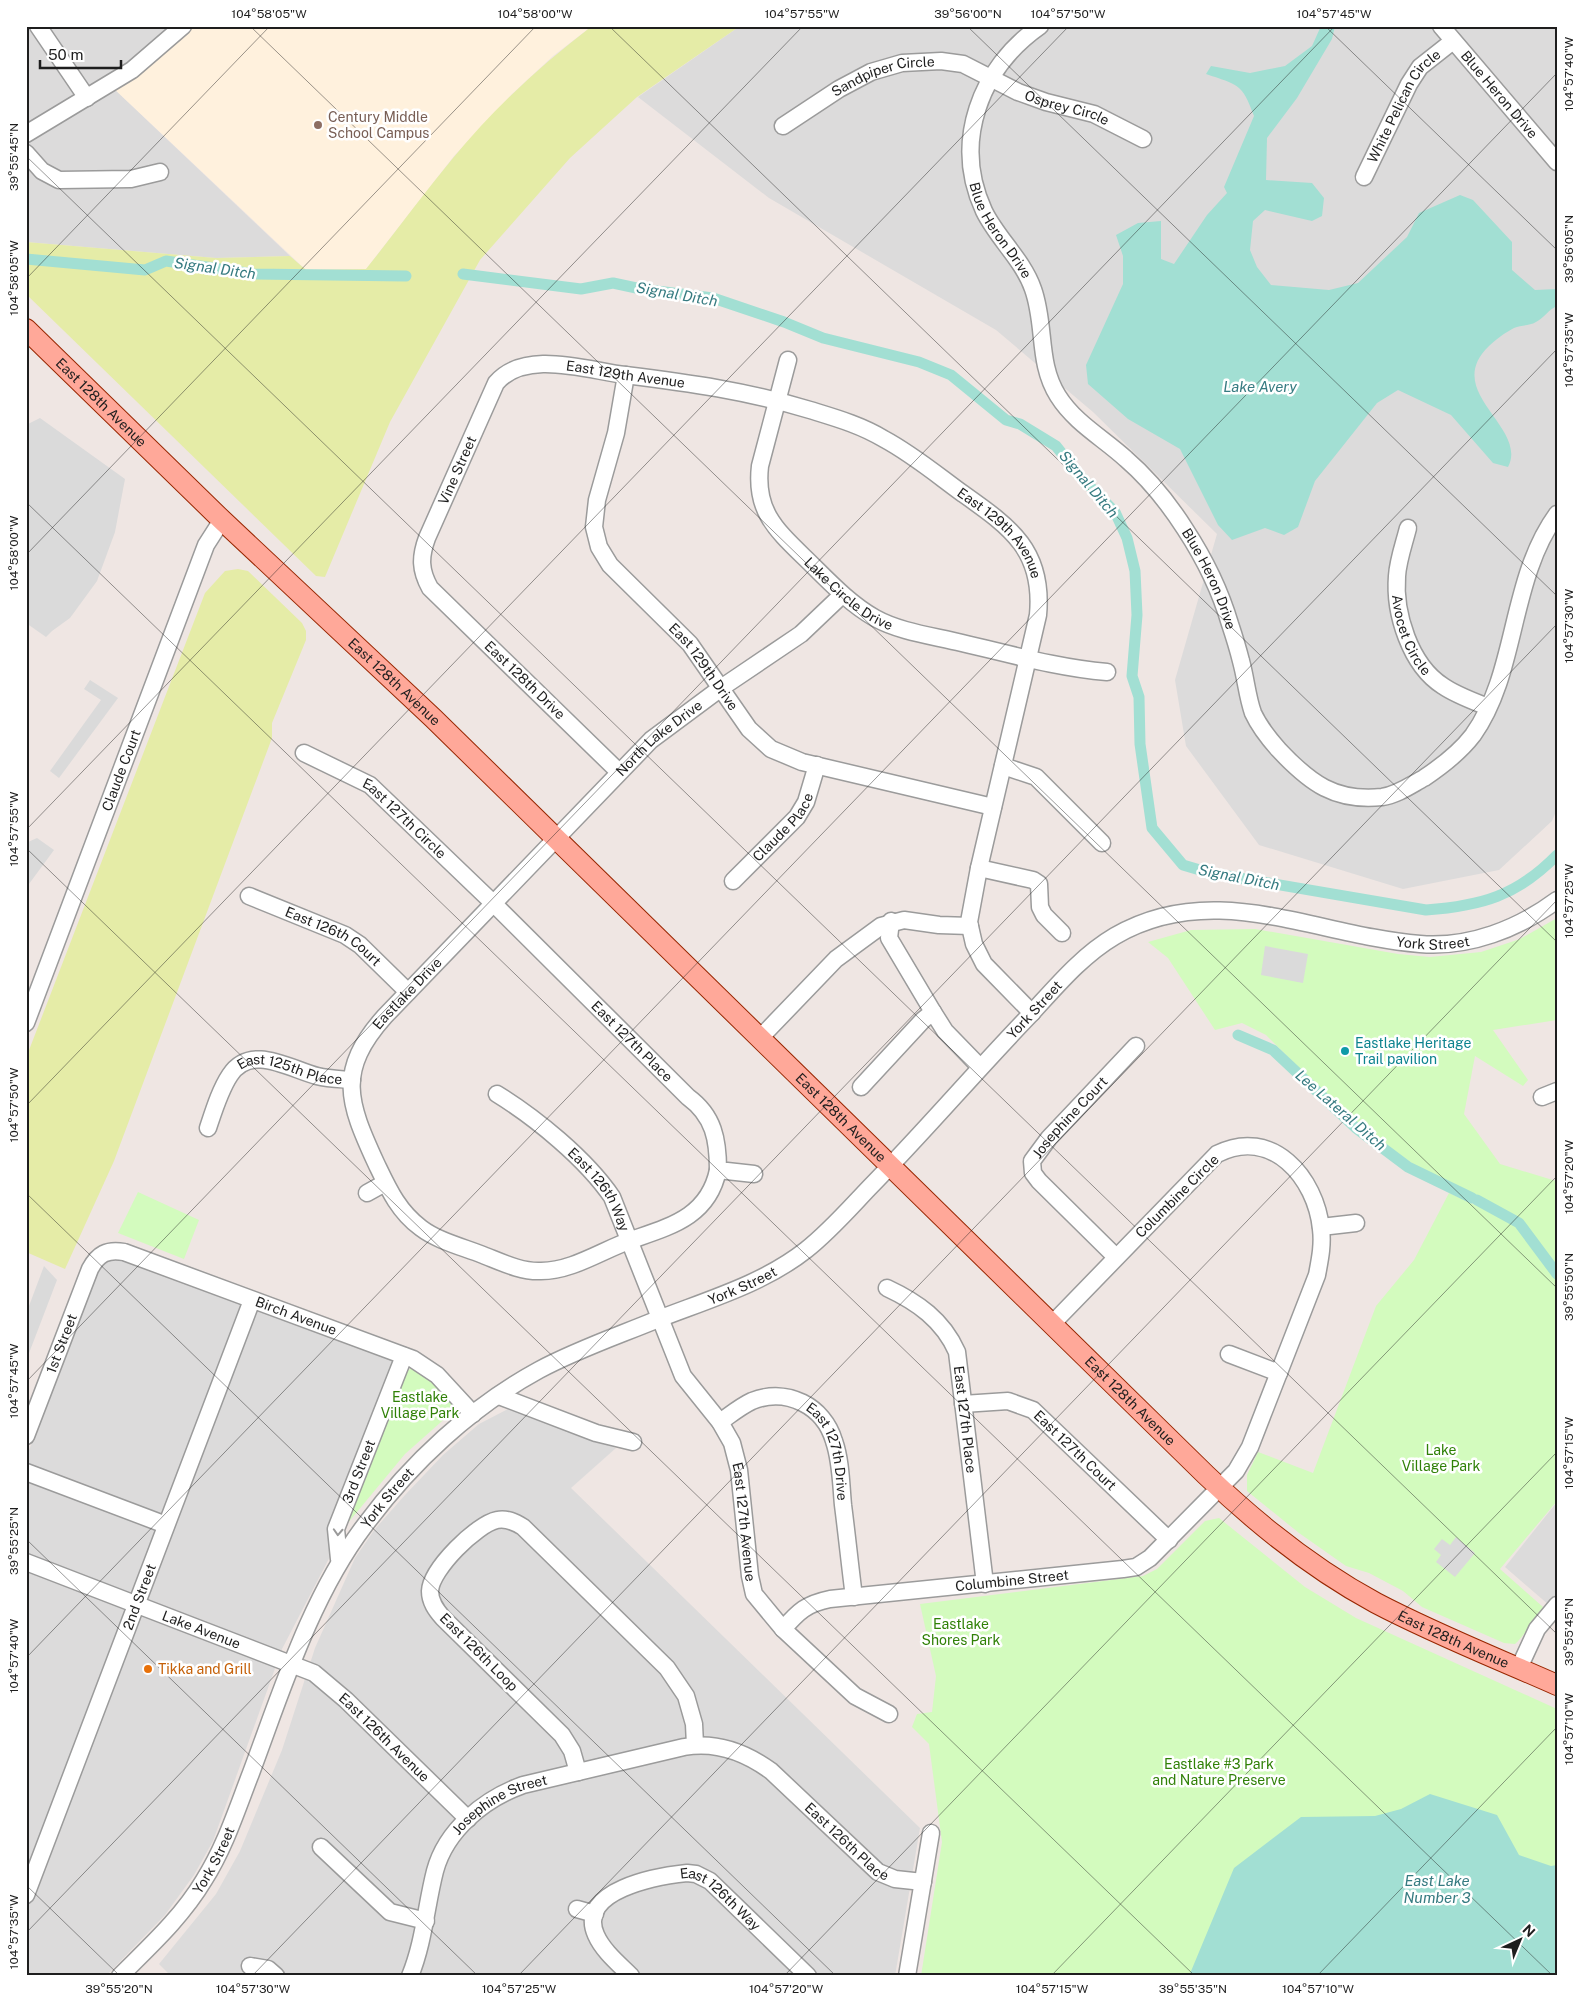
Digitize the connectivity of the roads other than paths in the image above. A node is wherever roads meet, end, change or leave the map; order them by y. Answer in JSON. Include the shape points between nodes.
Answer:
{"nodes":[{"id":1,"x":38,"y":26,"type":"edge"},
{"id":2,"x":183,"y":26,"type":"edge"},
{"id":3,"x":1040,"y":26,"type":"edge"},
{"id":4,"x":1441,"y":26,"type":"edge"},
{"id":5,"x":1453,"y":40,"type":"junction"},
{"id":6,"x":989,"y":78,"type":"junction"},
{"id":7,"x":87,"y":98,"type":"junction"},
{"id":8,"x":782,"y":126,"type":"dead end"},
{"id":9,"x":26,"y":134,"type":"edge"},
{"id":10,"x":1142,"y":139,"type":"dead end"},
{"id":11,"x":26,"y":154,"type":"edge"},
{"id":12,"x":1557,"y":162,"type":"edge"},
{"id":13,"x":160,"y":172,"type":"dead end"},
{"id":14,"x":1364,"y":177,"type":"dead end"},
{"id":15,"x":26,"y":329,"type":"edge"},
{"id":16,"x":788,"y":360,"type":"dead end"},
{"id":17,"x":520,"y":366,"type":"joint"},
{"id":18,"x":626,"y":375,"type":"junction"},
{"id":19,"x":778,"y":400,"type":"junction"},
{"id":20,"x":1557,"y":514,"type":"edge"},
{"id":21,"x":222,"y":520,"type":"junction"},
{"id":22,"x":1408,"y":528,"type":"dead end"},
{"id":23,"x":430,"y":588,"type":"joint"},
{"id":24,"x":842,"y":595,"type":"junction"},
{"id":25,"x":1029,"y":659,"type":"junction"},
{"id":26,"x":1107,"y":672,"type":"dead end"},
{"id":27,"x":721,"y":688,"type":"junction"},
{"id":28,"x":1488,"y":708,"type":"junction"},
{"id":29,"x":304,"y":753,"type":"dead end"},
{"id":30,"x":817,"y":765,"type":"junction"},
{"id":31,"x":1003,"y":766,"type":"junction"},
{"id":32,"x":619,"y":772,"type":"junction"},
{"id":33,"x":993,"y":807,"type":"junction"},
{"id":34,"x":555,"y":838,"type":"junction"},
{"id":35,"x":1102,"y":843,"type":"dead end"},
{"id":36,"x":979,"y":868,"type":"junction"},
{"id":37,"x":733,"y":881,"type":"dead end"},
{"id":38,"x":249,"y":896,"type":"dead end"},
{"id":39,"x":1557,"y":900,"type":"edge"},
{"id":40,"x":492,"y":902,"type":"junction"},
{"id":41,"x":891,"y":921,"type":"junction"},
{"id":42,"x":970,"y":926,"type":"junction"},
{"id":43,"x":1062,"y":933,"type":"dead end"},
{"id":44,"x":408,"y":992,"type":"junction"},
{"id":45,"x":933,"y":1012,"type":"junction"},
{"id":46,"x":1032,"y":1013,"type":"junction"},
{"id":47,"x":26,"y":1024,"type":"edge"},
{"id":48,"x":760,"y":1038,"type":"junction"},
{"id":49,"x":1136,"y":1046,"type":"dead end"},
{"id":50,"x":980,"y":1067,"type":"junction"},
{"id":51,"x":352,"y":1080,"type":"junction"},
{"id":52,"x":861,"y":1086,"type":"dead end"},
{"id":53,"x":497,"y":1094,"type":"dead end"},
{"id":54,"x":208,"y":1128,"type":"dead end"},
{"id":55,"x":890,"y":1166,"type":"junction"},
{"id":56,"x":718,"y":1170,"type":"junction"},
{"id":57,"x":754,"y":1174,"type":"dead end"},
{"id":58,"x":385,"y":1183,"type":"junction"},
{"id":59,"x":367,"y":1193,"type":"dead end"},
{"id":60,"x":1356,"y":1223,"type":"dead end"},
{"id":61,"x":1321,"y":1227,"type":"junction"},
{"id":62,"x":631,"y":1240,"type":"junction"},
{"id":63,"x":102,"y":1254,"type":"joint"},
{"id":64,"x":1116,"y":1257,"type":"junction"},
{"id":65,"x":887,"y":1288,"type":"dead end"},
{"id":66,"x":252,"y":1300,"type":"junction"},
{"id":67,"x":659,"y":1319,"type":"junction"},
{"id":68,"x":1052,"y":1324,"type":"junction"},
{"id":69,"x":1228,"y":1354,"type":"dead end"},
{"id":70,"x":404,"y":1356,"type":"junction"},
{"id":71,"x":1279,"y":1373,"type":"junction"},
{"id":72,"x":499,"y":1396,"type":"junction"},
{"id":73,"x":963,"y":1404,"type":"junction"},
{"id":74,"x":473,"y":1414,"type":"junction"},
{"id":75,"x":720,"y":1422,"type":"junction"},
{"id":76,"x":26,"y":1436,"type":"edge"},
{"id":77,"x":633,"y":1442,"type":"dead end"},
{"id":78,"x":26,"y":1472,"type":"edge"},
{"id":79,"x":1219,"y":1488,"type":"junction"},
{"id":80,"x":166,"y":1525,"type":"junction"},
{"id":81,"x":1169,"y":1540,"type":"junction"},
{"id":82,"x":340,"y":1559,"type":"junction"},
{"id":83,"x":26,"y":1562,"type":"edge"},
{"id":84,"x":985,"y":1584,"type":"junction"},
{"id":85,"x":854,"y":1597,"type":"junction"},
{"id":86,"x":136,"y":1604,"type":"junction"},
{"id":87,"x":1557,"y":1606,"type":"edge"},
{"id":88,"x":783,"y":1629,"type":"junction"},
{"id":89,"x":293,"y":1664,"type":"junction"},
{"id":90,"x":1519,"y":1668,"type":"junction"},
{"id":91,"x":1557,"y":1685,"type":"edge"},
{"id":92,"x":889,"y":1714,"type":"dead end"},
{"id":93,"x":695,"y":1745,"type":"junction"},
{"id":94,"x":578,"y":1772,"type":"junction"},
{"id":95,"x":468,"y":1819,"type":"junction"},
{"id":96,"x":931,"y":1834,"type":"dead end"},
{"id":97,"x":321,"y":1847,"type":"dead end"},
{"id":98,"x":923,"y":1882,"type":"junction"},
{"id":99,"x":26,"y":1895,"type":"edge"},
{"id":100,"x":577,"y":1909,"type":"dead end"},
{"id":101,"x":595,"y":1914,"type":"junction"},
{"id":102,"x":426,"y":1921,"type":"junction"},
{"id":103,"x":250,"y":1966,"type":"dead end"},
{"id":104,"x":120,"y":1976,"type":"edge"},
{"id":105,"x":276,"y":1976,"type":"edge"},
{"id":106,"x":410,"y":1976,"type":"edge"},
{"id":107,"x":631,"y":1976,"type":"edge"},
{"id":108,"x":808,"y":1976,"type":"edge"},
{"id":109,"x":908,"y":1976,"type":"edge"}],
"edges":[{"from":1,"to":7,"type":"street"},
{"from":2,"to":7,"type":"street","via":[[132,70]]},
{"from":3,"to":6,"type":"street","name":"Blue Heron Drive","via":[[1011,50]]},
{"from":4,"to":5,"type":"street","name":"Blue Heron Drive"},
{"from":5,"to":12,"type":"street","name":"Blue Heron Drive"},
{"from":5,"to":14,"type":"street","name":"White Pelican Circle","via":[[1420,67],[1408,84]]},
{"from":6,"to":8,"type":"street","name":"Sandpiper Circle","via":[[954,62],[915,61],[885,67],[839,89]]},
{"from":6,"to":10,"type":"street","name":"Osprey Circle","via":[[1046,102],[1094,114]]},
{"from":6,"to":28,"type":"street","name":"Blue Heron Drive","via":[[974,114],[973,176],[983,209],[1033,286],[1047,376],[1059,398],[1076,418],[1142,474],[1186,529],[1221,596],[1255,716],[1272,742],[1302,774],[1322,788],[1350,796],[1386,796],[1418,781],[1458,752]]},
{"from":7,"to":9,"type":"street"},
{"from":11,"to":13,"type":"street","via":[[42,171],[59,180],[131,179]]},
{"from":15,"to":21,"type":"main road","name":"East 128th Avenue"},
{"from":16,"to":19,"type":"street","name":"Lake Circle Drive"},
{"from":17,"to":18,"type":"street","name":"East 129th Avenue","via":[[545,364]]},
{"from":17,"to":23,"type":"street","name":"Vine Street","via":[[502,377],[491,391],[426,538],[421,568]]},
{"from":18,"to":19,"type":"street","name":"East 129th Avenue","via":[[732,389]]},
{"from":18,"to":27,"type":"street","name":"East 129th Drive","via":[[616,433],[597,500],[594,527],[597,541],[610,565],[684,638]]},
{"from":19,"to":24,"type":"street","name":"Lake Circle Drive","via":[[760,466],[759,487],[764,510],[780,534]]},
{"from":19,"to":25,"type":"street","name":"East 129th Avenue","via":[[844,420],[883,438],[1014,533],[1027,550],[1039,582],[1038,615]]},
{"from":20,"to":28,"type":"street","name":"Blue Heron Drive","via":[[1532,562]]},
{"from":21,"to":34,"type":"main road","name":"East 128th Avenue","via":[[433,718]]},
{"from":21,"to":47,"type":"street","name":"Claude Court","via":[[204,552]]},
{"from":22,"to":28,"type":"street","name":"Avocet Circle","via":[[1396,594],[1406,634],[1418,658],[1436,680]]},
{"from":23,"to":32,"type":"street","name":"East 128th Drive"},
{"from":24,"to":25,"type":"street","name":"Lake Circle Drive","via":[[888,624]]},
{"from":24,"to":27,"type":"street","name":"North Lake Drive","via":[[801,634]]},
{"from":25,"to":26,"type":"street","name":"Lake Circle Drive"},
{"from":25,"to":31,"type":"street","name":"East 129th Avenue"},
{"from":27,"to":30,"type":"street","name":"East 129th Drive","via":[[749,729],[765,744],[785,756]]},
{"from":27,"to":32,"type":"street","name":"North Lake Drive","via":[[651,740]]},
{"from":29,"to":40,"type":"street","name":"East 127th Circle","via":[[370,785]]},
{"from":30,"to":33,"type":"street","name":"East 129th Drive"},
{"from":30,"to":37,"type":"street","name":"Claude Place","via":[[806,802],[797,817]]},
{"from":31,"to":33,"type":"street","name":"East 129th Avenue"},
{"from":31,"to":35,"type":"street","via":[[1036,777]]},
{"from":32,"to":34,"type":"street","name":"North Lake Drive"},
{"from":33,"to":36,"type":"street","name":"East 129th Avenue"},
{"from":34,"to":40,"type":"street","name":"Eastlake Drive"},
{"from":34,"to":48,"type":"main road","name":"East 128th Avenue"},
{"from":36,"to":42,"type":"street","name":"East 129th Avenue","via":[[970,909]]},
{"from":36,"to":43,"type":"street","via":[[1040,884],[1040,907]]},
{"from":38,"to":44,"type":"street","name":"East 126th Court","via":[[345,935]]},
{"from":39,"to":46,"type":"street","name":"York Street","via":[[1526,921],[1501,932],[1474,940],[1434,944],[1400,942],[1232,910],[1175,912],[1139,924],[1102,945],[1076,966]]},
{"from":40,"to":44,"type":"street","name":"Eastlake Drive"},
{"from":40,"to":56,"type":"street","name":"East 127th Place","via":[[699,1105],[718,1140]]},
{"from":41,"to":42,"type":"street"},
{"from":41,"to":45,"type":"street","via":[[889,938]]},
{"from":41,"to":48,"type":"street","via":[[836,959]]},
{"from":42,"to":46,"type":"street","name":"East 129th Avenue","via":[[984,964]]},
{"from":44,"to":51,"type":"street","name":"Eastlake Drive","via":[[364,1041]]},
{"from":45,"to":50,"type":"street","via":[[945,1031]]},
{"from":45,"to":52,"type":"street"},
{"from":46,"to":50,"type":"street","name":"York Street"},
{"from":48,"to":55,"type":"main road","name":"East 128th Avenue"},
{"from":49,"to":64,"type":"street","name":"Josephine Court","via":[[1036,1152],[1026,1169]]},
{"from":50,"to":55,"type":"street","name":"York Street"},
{"from":51,"to":54,"type":"street","name":"East 125th Place","via":[[320,1077],[265,1059],[245,1061],[226,1081]]},
{"from":51,"to":58,"type":"street","name":"Eastlake Drive","via":[[353,1109]]},
{"from":53,"to":62,"type":"street","name":"East 126th Way","via":[[539,1122],[603,1183]]},
{"from":55,"to":67,"type":"street","name":"York Street","via":[[820,1239],[793,1260],[767,1275]]},
{"from":55,"to":68,"type":"main road","name":"East 128th Avenue"},
{"from":56,"to":57,"type":"street"},
{"from":56,"to":62,"type":"street","name":"Eastlake Drive","via":[[715,1185],[706,1200],[687,1218]]},
{"from":58,"to":59,"type":"street"},
{"from":58,"to":62,"type":"street","name":"Eastlake Drive","via":[[408,1218],[425,1231],[527,1270],[560,1269]]},
{"from":60,"to":61,"type":"street"},
{"from":61,"to":64,"type":"street","name":"Columbine Circle","via":[[1312,1195],[1299,1174],[1274,1152],[1251,1139],[1217,1154]]},
{"from":61,"to":71,"type":"street","name":"Columbine Circle","via":[[1322,1246],[1317,1275]]},
{"from":62,"to":67,"type":"street","name":"East 126th Way"},
{"from":63,"to":66,"type":"street","name":"Birch Avenue","via":[[110,1250],[124,1252]]},
{"from":63,"to":76,"type":"street","name":"1st Street","via":[[90,1269]]},
{"from":64,"to":68,"type":"street","name":"Columbine Circle"},
{"from":65,"to":73,"type":"street","name":"East 127th Place","via":[[912,1300],[944,1330],[956,1352]]},
{"from":66,"to":70,"type":"street","name":"Birch Avenue"},
{"from":66,"to":80,"type":"street","name":"2nd Street"},
{"from":67,"to":72,"type":"street","name":"York Street","via":[[539,1370]]},
{"from":67,"to":75,"type":"street","name":"East 127th Avenue","via":[[687,1383]]},
{"from":68,"to":79,"type":"main road","name":"East 128th Avenue"},
{"from":69,"to":71,"type":"street"},
{"from":70,"to":74,"type":"street","name":"Birch Avenue","via":[[437,1375]]},
{"from":70,"to":82,"type":"street","name":"3rd Street","one_way":true,"via":[[336,1529]]},
{"from":71,"to":79,"type":"street","name":"Columbine Circle","via":[[1250,1447],[1236,1471]]},
{"from":72,"to":74,"type":"street","name":"York Street"},
{"from":72,"to":77,"type":"street","via":[[596,1433]]},
{"from":73,"to":81,"type":"street","name":"East 127th Court","via":[[1008,1401],[1033,1410]]},
{"from":73,"to":84,"type":"street","name":"East 127th Place"},
{"from":74,"to":82,"type":"street","name":"York Street","via":[[409,1472]]},
{"from":75,"to":85,"type":"street","name":"East 127th Drive","via":[[752,1401],[787,1391],[816,1410],[828,1425],[834,1439]]},
{"from":75,"to":88,"type":"street","name":"East 127th Avenue","via":[[732,1443],[737,1461],[752,1586],[758,1600]]},
{"from":78,"to":80,"type":"street"},
{"from":79,"to":81,"type":"street","name":"Columbine Street"},
{"from":79,"to":90,"type":"main road","name":"East 128th Avenue","via":[[1296,1552],[1374,1602]]},
{"from":80,"to":86,"type":"street","name":"2nd Street"},
{"from":81,"to":84,"type":"street","name":"Columbine Street","via":[[1136,1567]]},
{"from":82,"to":89,"type":"street","name":"York Street"},
{"from":83,"to":86,"type":"street","name":"Lake Avenue"},
{"from":84,"to":85,"type":"street","name":"Columbine Street"},
{"from":85,"to":88,"type":"street","name":"Columbine Street","via":[[811,1603]]},
{"from":86,"to":89,"type":"street","name":"Lake Avenue"},
{"from":86,"to":99,"type":"street","name":"2nd Street"},
{"from":87,"to":90,"type":"street","via":[[1537,1629]]},
{"from":88,"to":92,"type":"street","name":"East 127th Avenue","via":[[855,1696]]},
{"from":89,"to":95,"type":"street","name":"East 126th Avenue","via":[[328,1683]]},
{"from":89,"to":104,"type":"street","name":"York Street","via":[[230,1828],[206,1878],[188,1904]]},
{"from":90,"to":91,"type":"main road","name":"East 128th Avenue"},
{"from":93,"to":94,"type":"street","name":"Josephine Street"},
{"from":93,"to":94,"type":"street","name":"East 126th Loop","via":[[694,1724],[686,1696],[667,1668],[504,1512],[476,1531],[439,1569],[432,1580],[432,1602],[443,1618],[562,1735],[572,1751]]},
{"from":93,"to":98,"type":"street","name":"East 126th Place","via":[[725,1748],[757,1760],[878,1872],[896,1879]]},
{"from":94,"to":95,"type":"street","name":"Josephine Street","via":[[510,1790],[480,1807]]},
{"from":95,"to":102,"type":"street","name":"Josephine Street","via":[[442,1853],[435,1871]]},
{"from":96,"to":98,"type":"street"},
{"from":97,"to":102,"type":"street","via":[[390,1912]]},
{"from":98,"to":109,"type":"street"},
{"from":100,"to":101,"type":"street"},
{"from":101,"to":107,"type":"street","via":[[593,1925],[597,1936]]},
{"from":101,"to":108,"type":"street","name":"East 126th Way","via":[[600,1904],[620,1889],[681,1873],[696,1874],[721,1891]]},
{"from":102,"to":106,"type":"street","name":"Josephine Street"},
{"from":103,"to":105,"type":"street","via":[[268,1969]]}]}
